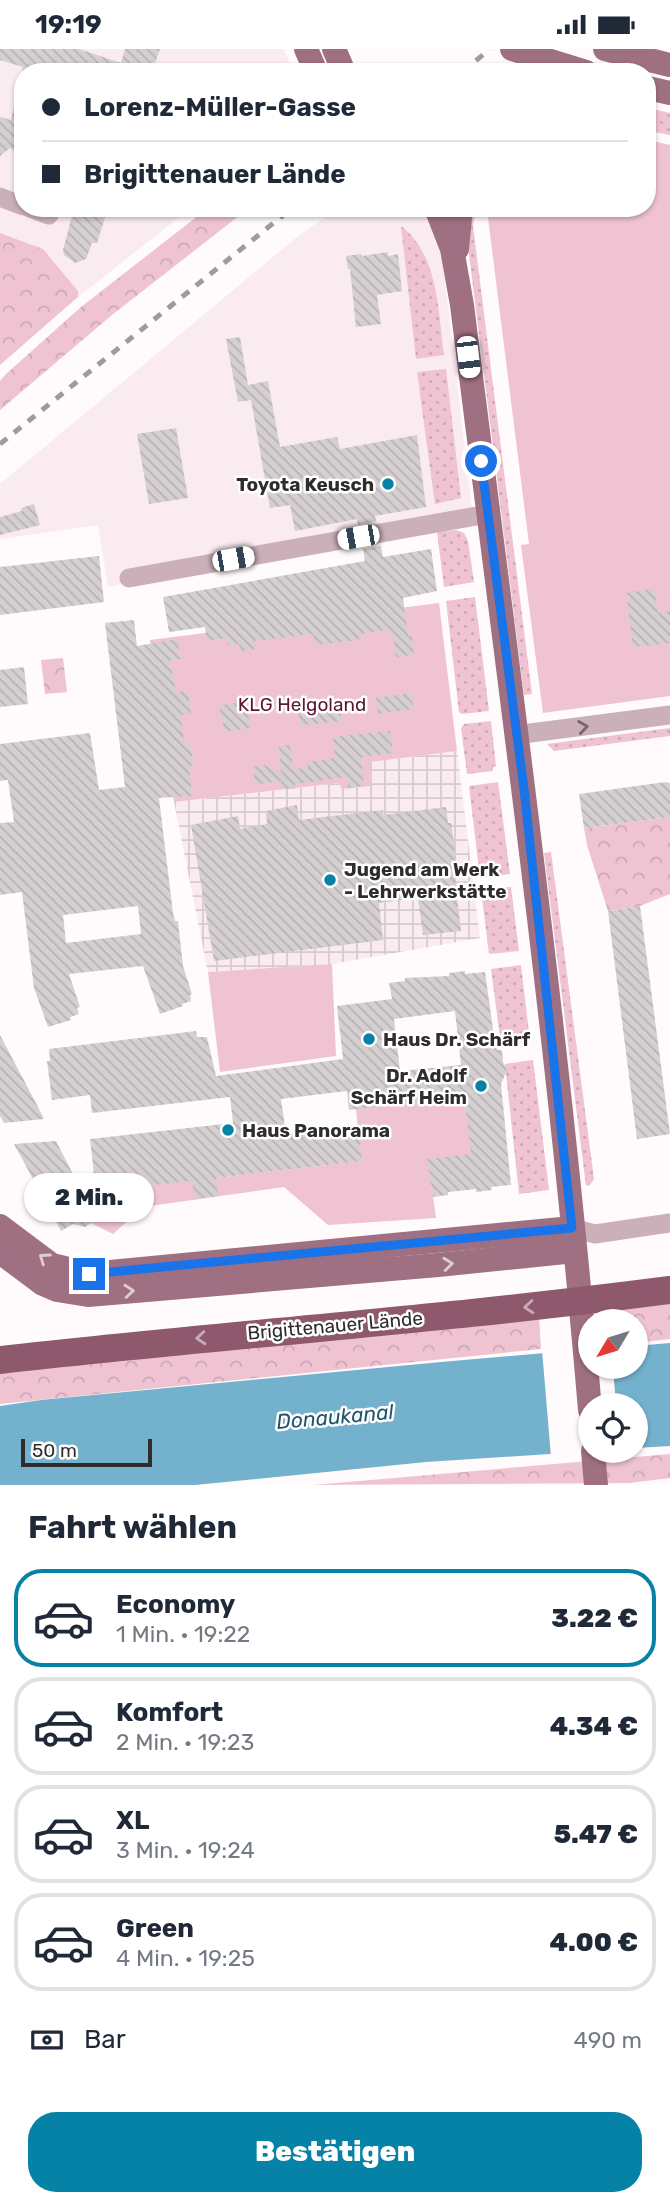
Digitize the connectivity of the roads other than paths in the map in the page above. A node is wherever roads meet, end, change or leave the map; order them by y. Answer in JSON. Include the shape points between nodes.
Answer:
{"nodes":[{"id":1,"x":512,"y":49,"type":"edge"},
{"id":2,"x":605,"y":49,"type":"edge"},
{"id":3,"x":557,"y":63,"type":"edge"},
{"id":4,"x":670,"y":65,"type":"edge"},
{"id":5,"x":424,"y":217,"type":"edge"},
{"id":6,"x":440,"y":217,"type":"edge"},
{"id":7,"x":460,"y":217,"type":"edge"},
{"id":8,"x":455,"y":278,"type":"junction"},
{"id":9,"x":488,"y":514,"type":"junction"},
{"id":10,"x":129,"y":578,"type":"dead end"},
{"id":11,"x":670,"y":716,"type":"edge"},
{"id":12,"x":515,"y":735,"type":"junction"},
{"id":13,"x":670,"y":1223,"type":"edge"},
{"id":14,"x":0,"y":1226,"type":"edge"},
{"id":15,"x":581,"y":1237,"type":"junction"},
{"id":16,"x":0,"y":1252,"type":"edge"},
{"id":17,"x":670,"y":1290,"type":"edge"},
{"id":18,"x":0,"y":1341,"type":"edge"},
{"id":19,"x":143,"y":1343,"type":"junction"},
{"id":20,"x":0,"y":1360,"type":"edge"},
{"id":21,"x":588,"y":1393,"type":"edge"},
{"id":22,"x":594,"y":1463,"type":"edge"},
{"id":23,"x":596,"y":1485,"type":"edge"}],
"edges":[{"from":1,"to":3,"type":"main road"},
{"from":2,"to":4,"type":"main road"},
{"from":5,"to":8,"type":"main road"},
{"from":6,"to":8,"type":"main road"},
{"from":7,"to":8,"type":"main road"},
{"from":8,"to":9,"type":"main road"},
{"from":9,"to":10,"type":"street"},
{"from":9,"to":12,"type":"main road"},
{"from":12,"to":11,"type":"street","one_way":true},
{"from":12,"to":15,"type":"main road"},
{"from":13,"to":15,"type":"street"},
{"from":15,"to":14,"type":"main road","one_way":true,"via":[[89,1274],[52,1265]]},
{"from":16,"to":15,"type":"main road","one_way":true,"via":[[43,1284],[88,1295]]},
{"from":15,"to":21,"type":"main road","via":[[579,1286]]},
{"from":17,"to":19,"type":"highway","name":"Brigittenauer Lände","one_way":true},
{"from":18,"to":19,"type":"highway","via":[[117,1333]]},
{"from":19,"to":20,"type":"highway","name":"Brigittenauer Lände"},
{"from":22,"to":23,"type":"main road"}]}
